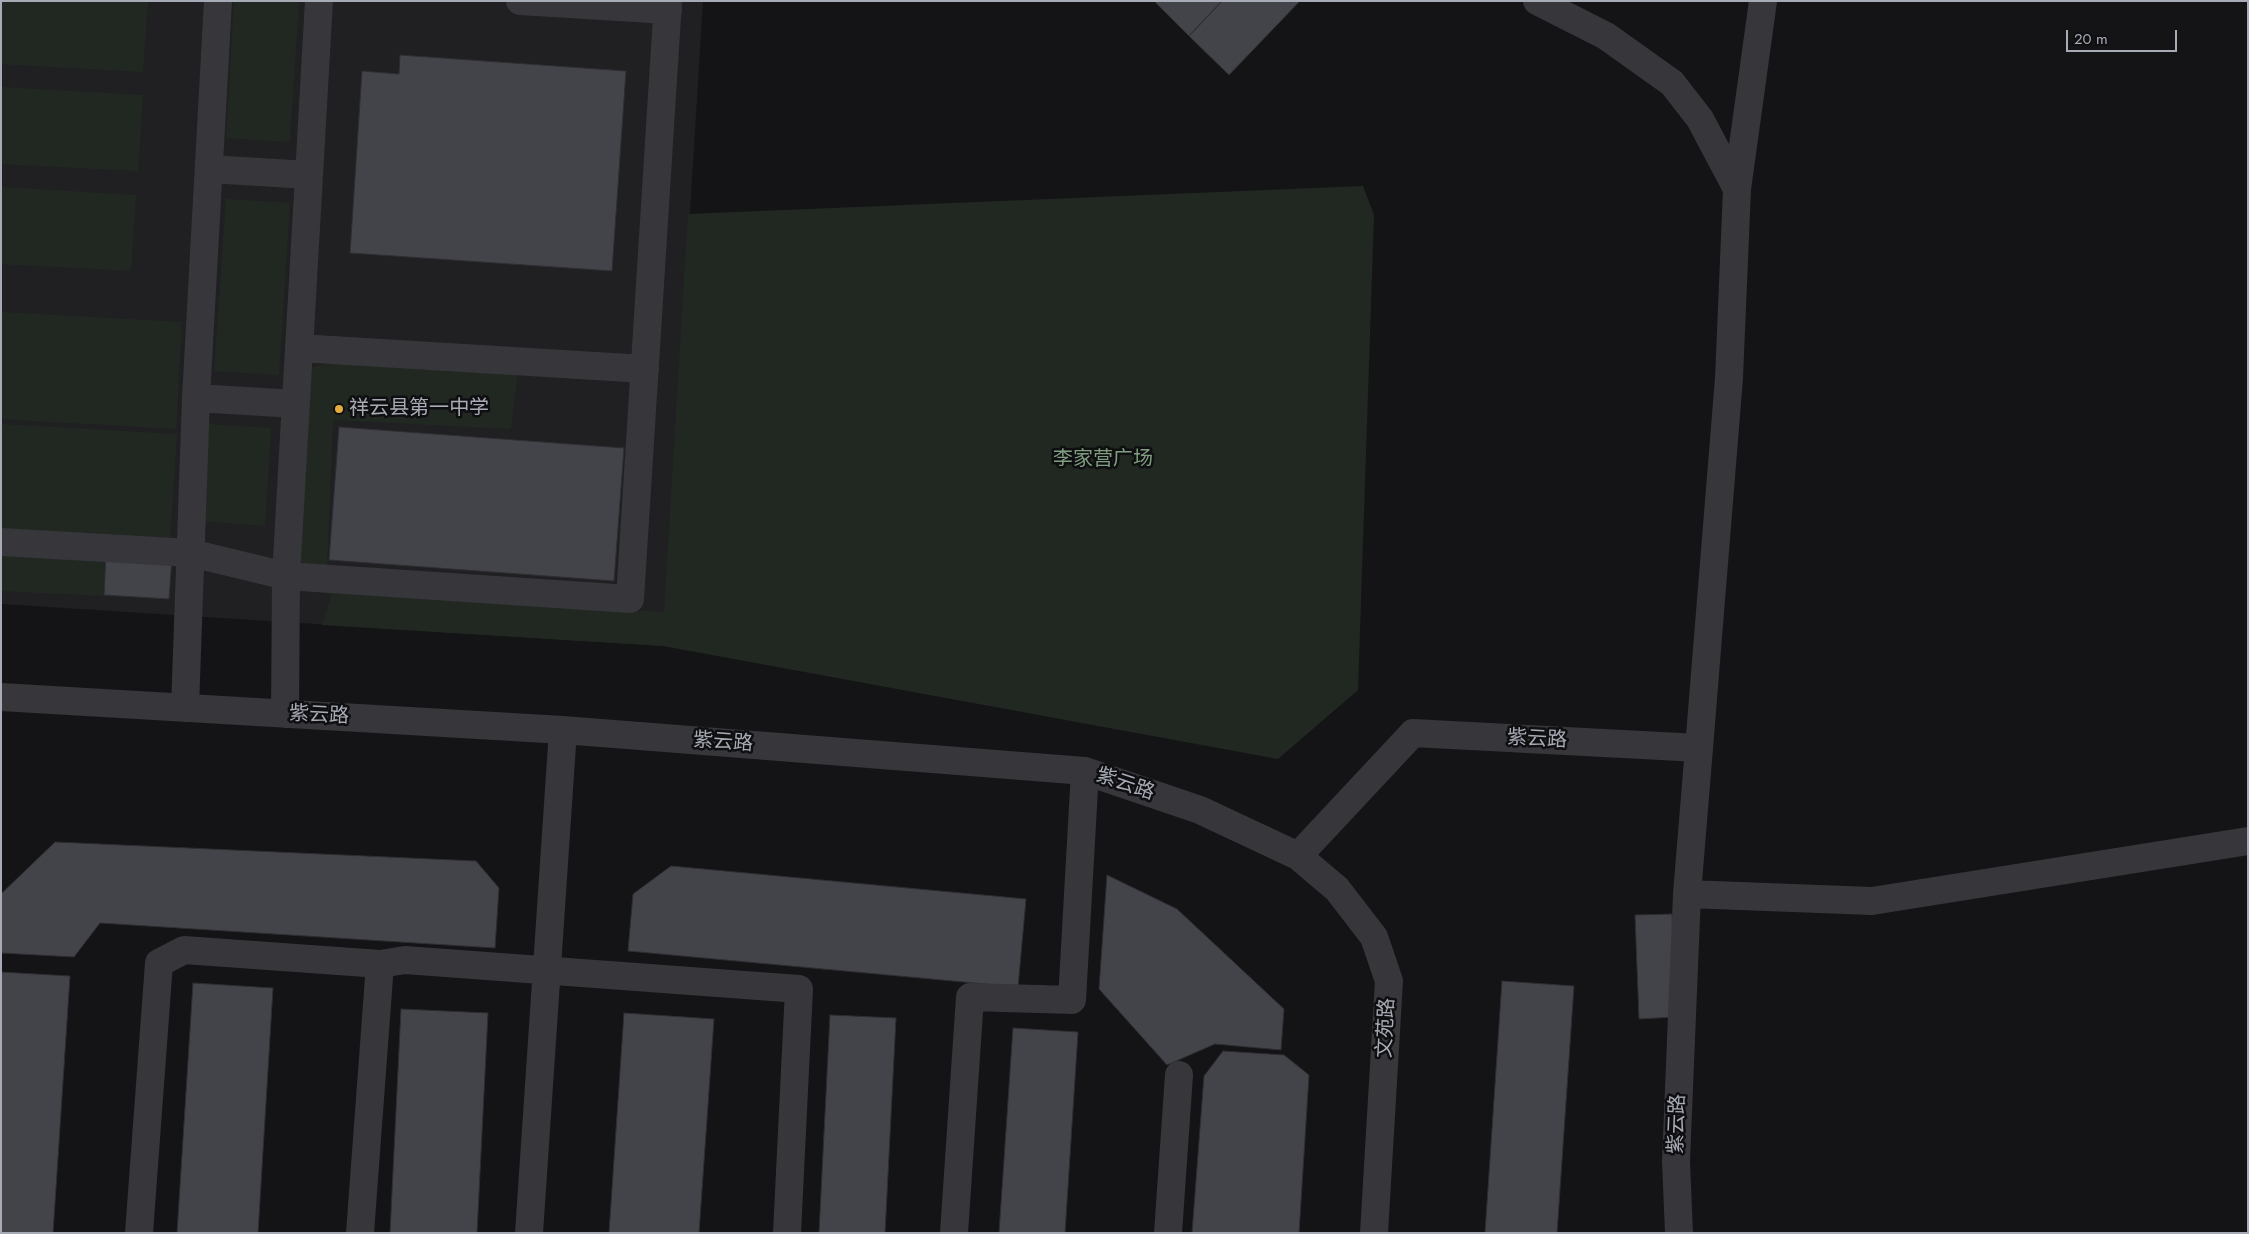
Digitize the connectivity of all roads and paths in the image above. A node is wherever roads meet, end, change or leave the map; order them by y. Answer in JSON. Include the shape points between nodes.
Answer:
{"nodes":[{"id":1,"x":218,"y":1,"type":"edge"},
{"id":2,"x":319,"y":1,"type":"edge"},
{"id":3,"x":520,"y":1,"type":"edge"},
{"id":4,"x":1537,"y":1,"type":"edge"},
{"id":5,"x":1763,"y":1,"type":"edge"},
{"id":6,"x":668,"y":6,"type":"edge"},
{"id":7,"x":209,"y":169,"type":"junction"},
{"id":8,"x":309,"y":175,"type":"junction"},
{"id":9,"x":1736,"y":189,"type":"junction"},
{"id":10,"x":299,"y":348,"type":"junction"},
{"id":11,"x":645,"y":369,"type":"junction"},
{"id":12,"x":196,"y":398,"type":"junction"},
{"id":13,"x":296,"y":404,"type":"junction"},
{"id":14,"x":1,"y":542,"type":"edge"},
{"id":15,"x":190,"y":553,"type":"junction"},
{"id":16,"x":286,"y":576,"type":"junction"},
{"id":17,"x":1,"y":697,"type":"edge"},
{"id":18,"x":185,"y":708,"type":"junction"},
{"id":19,"x":285,"y":714,"type":"junction"},
{"id":20,"x":563,"y":730,"type":"junction"},
{"id":21,"x":1699,"y":748,"type":"junction"},
{"id":22,"x":1085,"y":771,"type":"junction"},
{"id":23,"x":2248,"y":841,"type":"edge"},
{"id":24,"x":1298,"y":856,"type":"junction"},
{"id":25,"x":1687,"y":894,"type":"junction"},
{"id":26,"x":380,"y":964,"type":"junction"},
{"id":27,"x":546,"y":972,"type":"junction"},
{"id":28,"x":1179,"y":1076,"type":"dead end"},
{"id":29,"x":139,"y":1233,"type":"edge"},
{"id":30,"x":360,"y":1233,"type":"edge"},
{"id":31,"x":529,"y":1233,"type":"edge"},
{"id":32,"x":787,"y":1233,"type":"edge"},
{"id":33,"x":954,"y":1233,"type":"edge"},
{"id":34,"x":1168,"y":1233,"type":"edge"},
{"id":35,"x":1374,"y":1233,"type":"edge"},
{"id":36,"x":1679,"y":1233,"type":"edge"}],
"edges":[{"from":1,"to":7,"type":"street"},
{"from":2,"to":8,"type":"street"},
{"from":3,"to":6,"type":"street"},
{"from":4,"to":9,"type":"street","via":[[1606,36],[1672,83],[1700,119]]},
{"from":5,"to":9,"type":"street"},
{"from":6,"to":11,"type":"street"},
{"from":7,"to":8,"type":"street"},
{"from":7,"to":12,"type":"street"},
{"from":8,"to":10,"type":"street"},
{"from":9,"to":21,"type":"street","via":[[1730,378]]},
{"from":10,"to":11,"type":"street"},
{"from":10,"to":13,"type":"street"},
{"from":11,"to":16,"type":"street","via":[[630,599]]},
{"from":12,"to":13,"type":"street"},
{"from":12,"to":15,"type":"street"},
{"from":13,"to":16,"type":"street"},
{"from":14,"to":15,"type":"street"},
{"from":15,"to":16,"type":"street"},
{"from":15,"to":18,"type":"street"},
{"from":16,"to":19,"type":"street"},
{"from":17,"to":18,"type":"street","name":"紫云路"},
{"from":18,"to":19,"type":"street","name":"紫云路"},
{"from":19,"to":20,"type":"street","name":"紫云路"},
{"from":20,"to":22,"type":"street","name":"紫云路"},
{"from":20,"to":27,"type":"street"},
{"from":21,"to":24,"type":"street","name":"紫云路","via":[[1413,733]]},
{"from":21,"to":25,"type":"street","name":"紫云路"},
{"from":22,"to":24,"type":"street","name":"紫云路","via":[[1200,810]]},
{"from":22,"to":33,"type":"street","via":[[1072,1000],[970,997]]},
{"from":23,"to":25,"type":"street","via":[[1872,901]]},
{"from":24,"to":35,"type":"street","name":"文苑路","via":[[1337,889],[1374,936],[1389,981]]},
{"from":25,"to":36,"type":"street","name":"紫云路","via":[[1676,1161]]},
{"from":26,"to":27,"type":"street","via":[[405,960]]},
{"from":26,"to":29,"type":"street","via":[[184,950],[159,963]]},
{"from":26,"to":30,"type":"street"},
{"from":27,"to":31,"type":"street"},
{"from":27,"to":32,"type":"street","via":[[799,988]]},
{"from":28,"to":34,"type":"street"}]}
